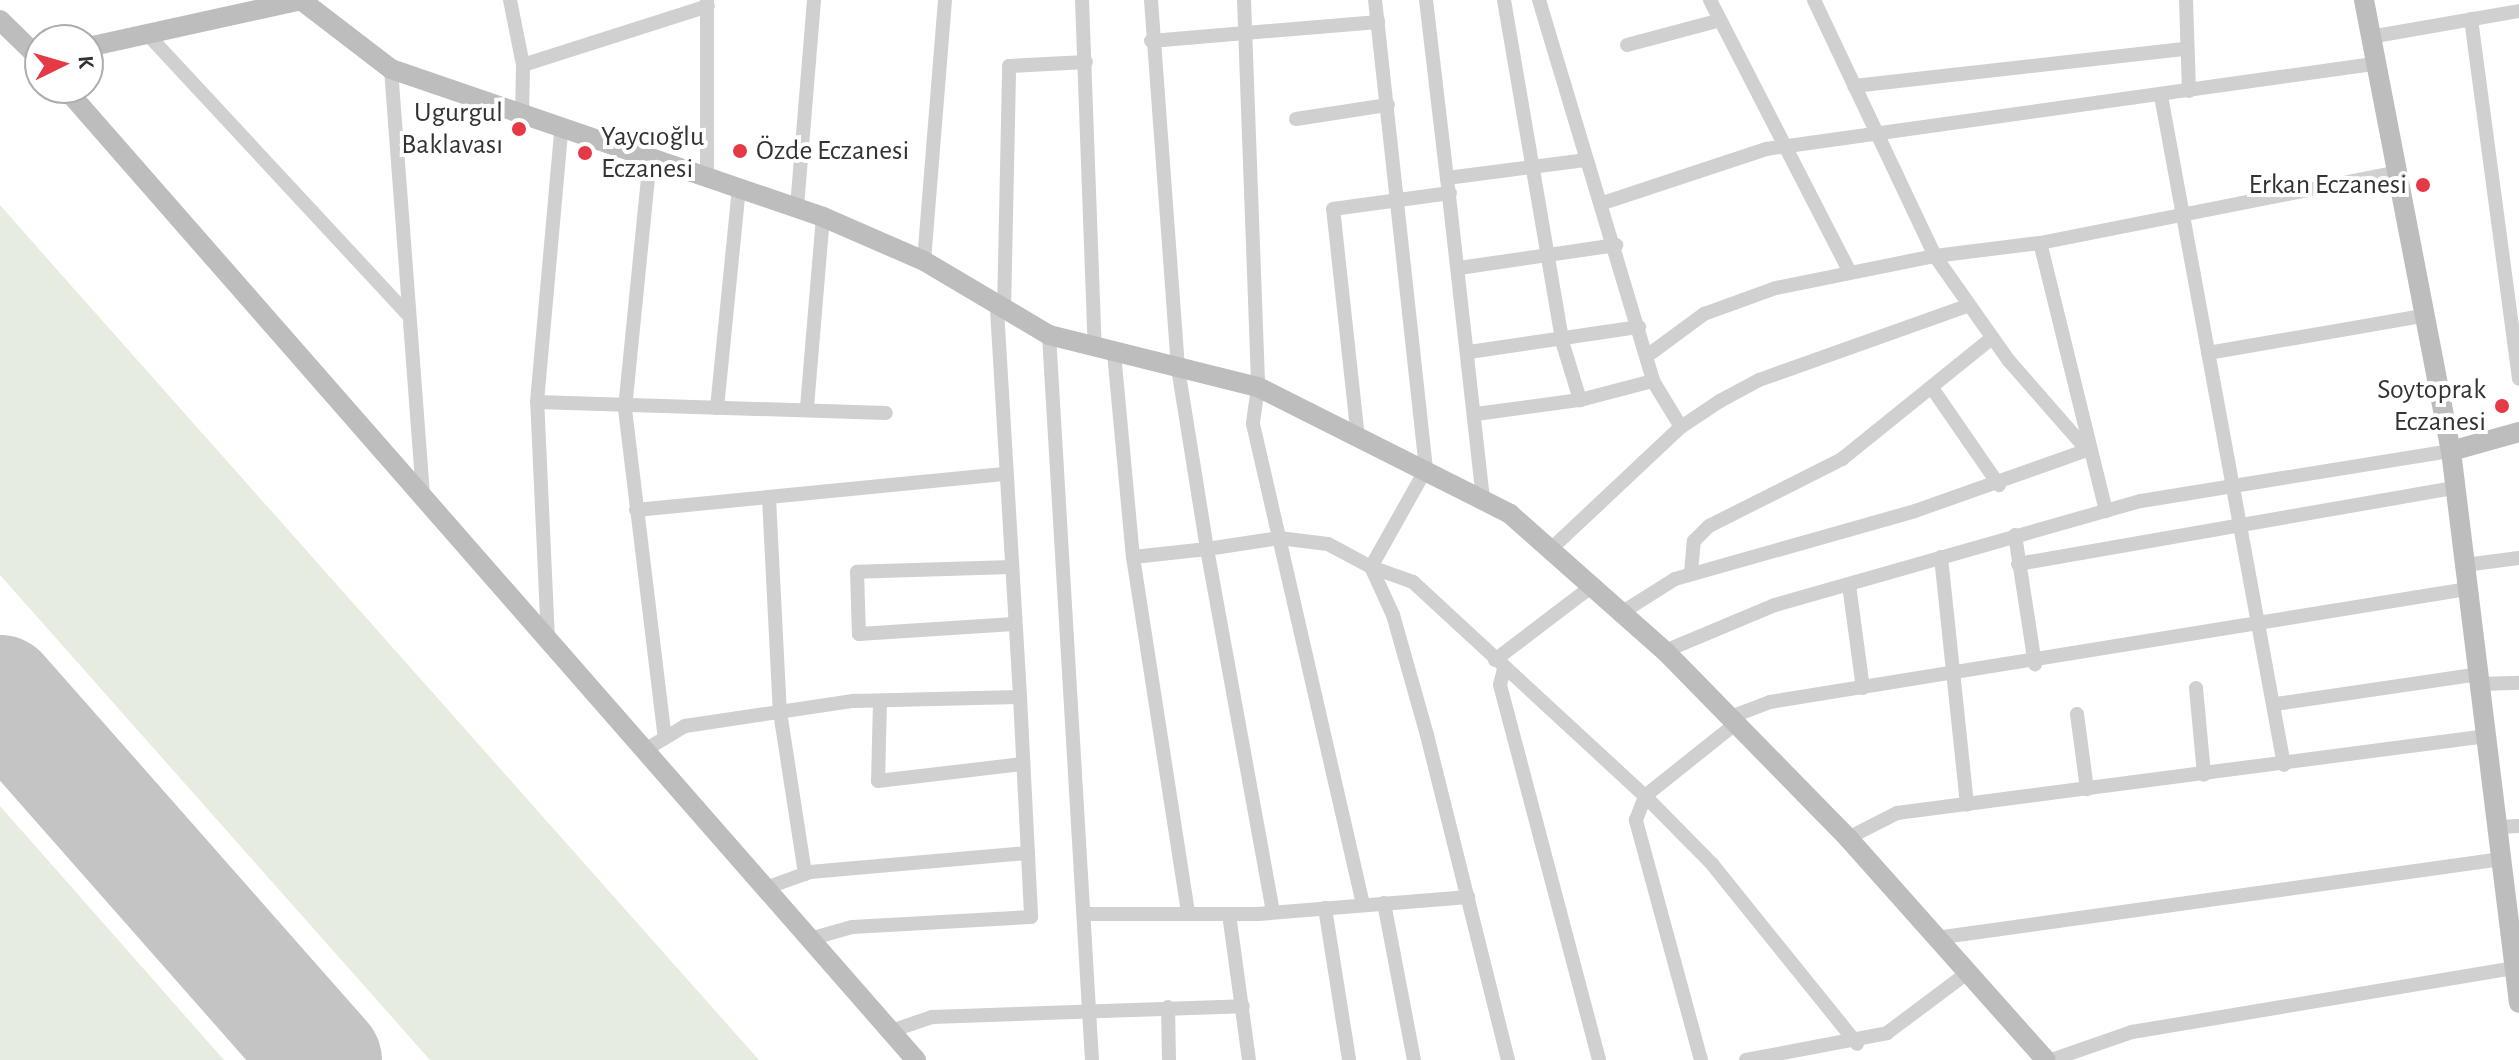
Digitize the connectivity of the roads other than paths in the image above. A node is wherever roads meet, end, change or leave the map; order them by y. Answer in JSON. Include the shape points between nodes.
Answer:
{"nodes":[{"id":1,"x":302,"y":0,"type":"edge"},
{"id":2,"x":510,"y":0,"type":"edge"},
{"id":3,"x":814,"y":0,"type":"edge"},
{"id":4,"x":945,"y":0,"type":"edge"},
{"id":5,"x":1082,"y":0,"type":"edge"},
{"id":6,"x":1151,"y":0,"type":"edge"},
{"id":7,"x":1244,"y":0,"type":"edge"},
{"id":8,"x":1375,"y":0,"type":"edge"},
{"id":9,"x":1426,"y":0,"type":"edge"},
{"id":10,"x":1504,"y":0,"type":"edge"},
{"id":11,"x":1539,"y":0,"type":"edge"},
{"id":12,"x":1710,"y":0,"type":"edge"},
{"id":13,"x":1818,"y":0,"type":"edge"},
{"id":14,"x":2186,"y":0,"type":"edge"},
{"id":15,"x":2364,"y":0,"type":"edge"},
{"id":16,"x":708,"y":3,"type":"edge"},
{"id":17,"x":2519,"y":11,"type":"edge"},
{"id":18,"x":2471,"y":19,"type":"junction"},
{"id":19,"x":0,"y":20,"type":"edge"},
{"id":20,"x":1720,"y":20,"type":"junction"},
{"id":21,"x":1378,"y":22,"type":"junction"},
{"id":22,"x":1245,"y":32,"type":"junction"},
{"id":23,"x":150,"y":37,"type":"junction"},
{"id":24,"x":2370,"y":37,"type":"junction"},
{"id":25,"x":1151,"y":41,"type":"junction"},
{"id":26,"x":24,"y":42,"type":"edge"},
{"id":27,"x":104,"y":44,"type":"edge"},
{"id":28,"x":1627,"y":45,"type":"dead end"},
{"id":29,"x":2186,"y":49,"type":"junction"},
{"id":30,"x":1086,"y":62,"type":"junction"},
{"id":31,"x":2373,"y":64,"type":"junction"},
{"id":32,"x":523,"y":65,"type":"junction"},
{"id":33,"x":391,"y":69,"type":"junction"},
{"id":34,"x":1854,"y":86,"type":"junction"},
{"id":35,"x":2189,"y":91,"type":"junction"},
{"id":36,"x":2161,"y":96,"type":"junction"},
{"id":37,"x":79,"y":104,"type":"edge"},
{"id":38,"x":1388,"y":105,"type":"junction"},
{"id":39,"x":522,"y":117,"type":"junction"},
{"id":40,"x":1296,"y":119,"type":"dead end"},
{"id":41,"x":1872,"y":130,"type":"junction"},
{"id":42,"x":561,"y":131,"type":"junction"},
{"id":43,"x":1787,"y":147,"type":"junction"},
{"id":44,"x":650,"y":158,"type":"junction"},
{"id":45,"x":1585,"y":160,"type":"junction"},
{"id":46,"x":1533,"y":166,"type":"junction"},
{"id":47,"x":2394,"y":173,"type":"junction"},
{"id":48,"x":707,"y":180,"type":"junction"},
{"id":49,"x":1448,"y":185,"type":"junction"},
{"id":50,"x":739,"y":189,"type":"junction"},
{"id":51,"x":1394,"y":198,"type":"junction"},
{"id":52,"x":1603,"y":203,"type":"junction"},
{"id":53,"x":797,"y":207,"type":"junction"},
{"id":54,"x":2181,"y":214,"type":"junction"},
{"id":55,"x":823,"y":217,"type":"junction"},
{"id":56,"x":2040,"y":243,"type":"junction"},
{"id":57,"x":1616,"y":245,"type":"junction"},
{"id":58,"x":1935,"y":256,"type":"junction"},
{"id":59,"x":1547,"y":257,"type":"junction"},
{"id":60,"x":924,"y":261,"type":"junction"},
{"id":61,"x":1459,"y":268,"type":"junction"},
{"id":62,"x":1849,"y":271,"type":"junction"},
{"id":63,"x":1967,"y":306,"type":"junction"},
{"id":64,"x":1000,"y":311,"type":"junction"},
{"id":65,"x":407,"y":314,"type":"junction"},
{"id":66,"x":2423,"y":316,"type":"junction"},
{"id":67,"x":1639,"y":327,"type":"junction"},
{"id":68,"x":1049,"y":335,"type":"junction"},
{"id":69,"x":1992,"y":338,"type":"junction"},
{"id":70,"x":1562,"y":341,"type":"junction"},
{"id":71,"x":1104,"y":350,"type":"junction"},
{"id":72,"x":1469,"y":352,"type":"junction"},
{"id":73,"x":2208,"y":353,"type":"junction"},
{"id":74,"x":1647,"y":356,"type":"junction"},
{"id":75,"x":1178,"y":368,"type":"junction"},
{"id":76,"x":2519,"y":379,"type":"edge"},
{"id":77,"x":1653,"y":381,"type":"junction"},
{"id":78,"x":1258,"y":387,"type":"junction"},
{"id":79,"x":1932,"y":388,"type":"junction"},
{"id":80,"x":1580,"y":400,"type":"junction"},
{"id":81,"x":537,"y":402,"type":"junction"},
{"id":82,"x":807,"y":407,"type":"junction"},
{"id":83,"x":717,"y":408,"type":"junction"},
{"id":84,"x":625,"y":409,"type":"junction"},
{"id":85,"x":886,"y":413,"type":"dead end"},
{"id":86,"x":1476,"y":414,"type":"junction"},
{"id":87,"x":1681,"y":427,"type":"junction"},
{"id":88,"x":2519,"y":432,"type":"edge"},
{"id":89,"x":1358,"y":438,"type":"junction"},
{"id":90,"x":2087,"y":450,"type":"junction"},
{"id":91,"x":2451,"y":451,"type":"junction"},
{"id":92,"x":1426,"y":469,"type":"junction"},
{"id":93,"x":1006,"y":474,"type":"junction"},
{"id":94,"x":1999,"y":485,"type":"junction"},
{"id":95,"x":2237,"y":485,"type":"junction"},
{"id":96,"x":2455,"y":488,"type":"junction"},
{"id":97,"x":423,"y":496,"type":"junction"},
{"id":98,"x":769,"y":498,"type":"junction"},
{"id":99,"x":1483,"y":499,"type":"junction"},
{"id":100,"x":636,"y":510,"type":"junction"},
{"id":101,"x":2106,"y":511,"type":"junction"},
{"id":102,"x":2243,"y":524,"type":"junction"},
{"id":103,"x":2015,"y":535,"type":"junction"},
{"id":104,"x":1279,"y":538,"type":"junction"},
{"id":105,"x":1553,"y":547,"type":"junction"},
{"id":106,"x":1207,"y":549,"type":"junction"},
{"id":107,"x":1133,"y":557,"type":"junction"},
{"id":108,"x":1941,"y":557,"type":"junction"},
{"id":109,"x":2519,"y":558,"type":"edge"},
{"id":110,"x":2018,"y":564,"type":"junction"},
{"id":111,"x":2465,"y":565,"type":"junction"},
{"id":112,"x":1012,"y":567,"type":"junction"},
{"id":113,"x":1371,"y":567,"type":"junction"},
{"id":114,"x":1691,"y":573,"type":"junction"},
{"id":115,"x":1849,"y":585,"type":"junction"},
{"id":116,"x":1592,"y":586,"type":"junction"},
{"id":117,"x":2468,"y":589,"type":"junction"},
{"id":118,"x":1621,"y":613,"type":"junction"},
{"id":119,"x":1014,"y":624,"type":"junction"},
{"id":120,"x":2262,"y":624,"type":"junction"},
{"id":121,"x":548,"y":640,"type":"junction"},
{"id":122,"x":1665,"y":651,"type":"junction"},
{"id":123,"x":1499,"y":664,"type":"junction"},
{"id":124,"x":2035,"y":664,"type":"junction"},
{"id":125,"x":1957,"y":676,"type":"junction"},
{"id":126,"x":2480,"y":679,"type":"junction"},
{"id":127,"x":2519,"y":683,"type":"edge"},
{"id":128,"x":1863,"y":688,"type":"junction"},
{"id":129,"x":2196,"y":688,"type":"dead end"},
{"id":130,"x":1020,"y":697,"type":"junction"},
{"id":131,"x":880,"y":701,"type":"junction"},
{"id":132,"x":2276,"y":704,"type":"junction"},
{"id":133,"x":780,"y":712,"type":"junction"},
{"id":134,"x":2077,"y":714,"type":"dead end"},
{"id":135,"x":1731,"y":722,"type":"junction"},
{"id":136,"x":2487,"y":736,"type":"junction"},
{"id":137,"x":665,"y":738,"type":"junction"},
{"id":138,"x":645,"y":750,"type":"junction"},
{"id":139,"x":1023,"y":764,"type":"junction"},
{"id":140,"x":2284,"y":765,"type":"junction"},
{"id":141,"x":2204,"y":775,"type":"junction"},
{"id":142,"x":2087,"y":789,"type":"junction"},
{"id":143,"x":1645,"y":796,"type":"junction"},
{"id":144,"x":1967,"y":805,"type":"junction"},
{"id":145,"x":2509,"y":826,"type":"edge"},
{"id":146,"x":1848,"y":838,"type":"junction"},
{"id":147,"x":1028,"y":853,"type":"junction"},
{"id":148,"x":2502,"y":859,"type":"junction"},
{"id":149,"x":805,"y":874,"type":"junction"},
{"id":150,"x":766,"y":888,"type":"junction"},
{"id":151,"x":1468,"y":897,"type":"junction"},
{"id":152,"x":1384,"y":903,"type":"junction"},
{"id":153,"x":1363,"y":905,"type":"junction"},
{"id":154,"x":1325,"y":908,"type":"junction"},
{"id":155,"x":1273,"y":912,"type":"junction"},
{"id":156,"x":1086,"y":914,"type":"junction"},
{"id":157,"x":1188,"y":914,"type":"junction"},
{"id":158,"x":1229,"y":914,"type":"junction"},
{"id":159,"x":2515,"y":924,"type":"edge"},
{"id":160,"x":1936,"y":938,"type":"junction"},
{"id":161,"x":810,"y":939,"type":"junction"},
{"id":162,"x":2515,"y":968,"type":"junction"},
{"id":163,"x":1966,"y":974,"type":"junction"},
{"id":164,"x":2519,"y":1003,"type":"edge"},
{"id":165,"x":1243,"y":1006,"type":"junction"},
{"id":166,"x":1168,"y":1007,"type":"junction"},
{"id":167,"x":1090,"y":1009,"type":"junction"},
{"id":168,"x":891,"y":1031,"type":"junction"},
{"id":169,"x":1857,"y":1044,"type":"junction"},
{"id":170,"x":916,"y":1060,"type":"edge"},
{"id":171,"x":1092,"y":1060,"type":"edge"},
{"id":172,"x":1169,"y":1060,"type":"edge"},
{"id":173,"x":1249,"y":1060,"type":"edge"},
{"id":174,"x":1349,"y":1060,"type":"edge"},
{"id":175,"x":1414,"y":1060,"type":"edge"},
{"id":176,"x":1508,"y":1060,"type":"edge"},
{"id":177,"x":1599,"y":1060,"type":"edge"},
{"id":178,"x":1701,"y":1060,"type":"edge"},
{"id":179,"x":1746,"y":1060,"type":"edge"},
{"id":180,"x":2048,"y":1060,"type":"edge"}],
"edges":[{"from":1,"to":23,"type":"main road"},
{"from":1,"to":33,"type":"main road"},
{"from":2,"to":32,"type":"street"},
{"from":3,"to":53,"type":"street"},
{"from":4,"to":60,"type":"street"},
{"from":5,"to":30,"type":"street"},
{"from":6,"to":25,"type":"street"},
{"from":7,"to":22,"type":"street"},
{"from":8,"to":21,"type":"street"},
{"from":9,"to":49,"type":"street"},
{"from":10,"to":46,"type":"street"},
{"from":11,"to":45,"type":"street"},
{"from":12,"to":20,"type":"street"},
{"from":13,"to":34,"type":"street"},
{"from":14,"to":29,"type":"street"},
{"from":15,"to":24,"type":"main road"},
{"from":16,"to":32,"type":"street"},
{"from":16,"to":48,"type":"street"},
{"from":17,"to":18,"type":"street"},
{"from":18,"to":24,"type":"street"},
{"from":18,"to":76,"type":"street"},
{"from":19,"to":26,"type":"main road"},
{"from":20,"to":28,"type":"street"},
{"from":20,"to":43,"type":"street"},
{"from":21,"to":22,"type":"street"},
{"from":21,"to":38,"type":"street"},
{"from":22,"to":25,"type":"street"},
{"from":22,"to":78,"type":"street"},
{"from":23,"to":27,"type":"main road"},
{"from":23,"to":65,"type":"street"},
{"from":24,"to":31,"type":"main road"},
{"from":25,"to":75,"type":"street"},
{"from":29,"to":34,"type":"street"},
{"from":29,"to":35,"type":"street"},
{"from":30,"to":64,"type":"street","via":[[1009,66]]},
{"from":30,"to":71,"type":"street"},
{"from":31,"to":35,"type":"street"},
{"from":31,"to":47,"type":"main road"},
{"from":32,"to":39,"type":"street"},
{"from":33,"to":39,"type":"main road"},
{"from":33,"to":65,"type":"street"},
{"from":34,"to":41,"type":"street"},
{"from":35,"to":36,"type":"street"},
{"from":36,"to":41,"type":"street"},
{"from":36,"to":54,"type":"street"},
{"from":37,"to":97,"type":"main road"},
{"from":38,"to":40,"type":"street"},
{"from":38,"to":51,"type":"street"},
{"from":39,"to":42,"type":"main road"},
{"from":41,"to":43,"type":"street"},
{"from":41,"to":58,"type":"street"},
{"from":42,"to":44,"type":"main road"},
{"from":42,"to":81,"type":"street"},
{"from":43,"to":52,"type":"street","via":[[1766,149]]},
{"from":43,"to":62,"type":"street"},
{"from":44,"to":48,"type":"main road"},
{"from":44,"to":84,"type":"street"},
{"from":45,"to":46,"type":"street"},
{"from":45,"to":52,"type":"street"},
{"from":46,"to":49,"type":"street"},
{"from":46,"to":59,"type":"street"},
{"from":47,"to":54,"type":"street"},
{"from":47,"to":66,"type":"main road"},
{"from":48,"to":50,"type":"main road"},
{"from":49,"to":51,"type":"street"},
{"from":49,"to":61,"type":"street"},
{"from":50,"to":53,"type":"main road"},
{"from":50,"to":83,"type":"street"},
{"from":51,"to":89,"type":"street","via":[[1333,209]]},
{"from":51,"to":92,"type":"street"},
{"from":52,"to":57,"type":"street"},
{"from":53,"to":55,"type":"main road"},
{"from":54,"to":56,"type":"street"},
{"from":54,"to":73,"type":"street"},
{"from":55,"to":60,"type":"main road"},
{"from":55,"to":82,"type":"street"},
{"from":56,"to":58,"type":"street"},
{"from":56,"to":90,"type":"street"},
{"from":57,"to":59,"type":"street"},
{"from":57,"to":67,"type":"street"},
{"from":58,"to":62,"type":"street"},
{"from":58,"to":63,"type":"street"},
{"from":59,"to":61,"type":"street"},
{"from":59,"to":70,"type":"street"},
{"from":60,"to":64,"type":"main road"},
{"from":61,"to":72,"type":"street"},
{"from":62,"to":74,"type":"street","via":[[1704,314]]},
{"from":63,"to":69,"type":"street"},
{"from":63,"to":87,"type":"street","via":[[1759,380]]},
{"from":64,"to":68,"type":"main road"},
{"from":64,"to":93,"type":"street"},
{"from":65,"to":97,"type":"street"},
{"from":66,"to":73,"type":"street"},
{"from":66,"to":91,"type":"main road"},
{"from":67,"to":70,"type":"street"},
{"from":67,"to":74,"type":"street"},
{"from":68,"to":71,"type":"main road"},
{"from":68,"to":156,"type":"street"},
{"from":69,"to":79,"type":"street"},
{"from":69,"to":90,"type":"street"},
{"from":70,"to":72,"type":"street"},
{"from":70,"to":80,"type":"street"},
{"from":71,"to":75,"type":"main road"},
{"from":71,"to":107,"type":"street"},
{"from":72,"to":86,"type":"street"},
{"from":73,"to":95,"type":"street"},
{"from":74,"to":77,"type":"street"},
{"from":75,"to":78,"type":"main road"},
{"from":75,"to":106,"type":"street"},
{"from":77,"to":80,"type":"street"},
{"from":77,"to":87,"type":"street"},
{"from":78,"to":89,"type":"main road"},
{"from":78,"to":104,"type":"street","via":[[1253,424]]},
{"from":79,"to":94,"type":"street"},
{"from":79,"to":114,"type":"street","via":[[1842,459],[1709,526],[1694,541]]},
{"from":80,"to":86,"type":"street"},
{"from":81,"to":84,"type":"street"},
{"from":81,"to":121,"type":"street"},
{"from":82,"to":83,"type":"street"},
{"from":82,"to":85,"type":"street"},
{"from":83,"to":84,"type":"street"},
{"from":84,"to":100,"type":"street"},
{"from":86,"to":99,"type":"street"},
{"from":87,"to":105,"type":"street"},
{"from":88,"to":91,"type":"main road"},
{"from":89,"to":92,"type":"main road"},
{"from":90,"to":94,"type":"street"},
{"from":90,"to":101,"type":"street"},
{"from":91,"to":95,"type":"street"},
{"from":91,"to":96,"type":"main road"},
{"from":92,"to":99,"type":"main road"},
{"from":92,"to":113,"type":"street"},
{"from":93,"to":98,"type":"street"},
{"from":93,"to":112,"type":"street"},
{"from":94,"to":114,"type":"street"},
{"from":95,"to":101,"type":"street"},
{"from":95,"to":102,"type":"street"},
{"from":96,"to":102,"type":"street"},
{"from":96,"to":111,"type":"main road"},
{"from":97,"to":121,"type":"main road"},
{"from":98,"to":100,"type":"street"},
{"from":98,"to":133,"type":"street"},
{"from":99,"to":105,"type":"main road"},
{"from":100,"to":137,"type":"street"},
{"from":101,"to":103,"type":"street"},
{"from":102,"to":110,"type":"street"},
{"from":102,"to":120,"type":"street"},
{"from":103,"to":108,"type":"street"},
{"from":103,"to":110,"type":"street"},
{"from":104,"to":106,"type":"street"},
{"from":104,"to":113,"type":"street","via":[[1328,544]]},
{"from":104,"to":153,"type":"street"},
{"from":105,"to":116,"type":"main road"},
{"from":106,"to":107,"type":"street"},
{"from":106,"to":155,"type":"street"},
{"from":107,"to":157,"type":"street"},
{"from":108,"to":115,"type":"street"},
{"from":108,"to":125,"type":"street"},
{"from":109,"to":111,"type":"street"},
{"from":110,"to":124,"type":"street"},
{"from":111,"to":117,"type":"main road"},
{"from":112,"to":119,"type":"street"},
{"from":112,"to":119,"type":"street","via":[[857,572],[859,634]]},
{"from":113,"to":123,"type":"street","via":[[1413,582]]},
{"from":113,"to":151,"type":"street","via":[[1393,615]]},
{"from":114,"to":118,"type":"street","via":[[1662,584]]},
{"from":115,"to":122,"type":"street","via":[[1775,605]]},
{"from":115,"to":128,"type":"street"},
{"from":116,"to":118,"type":"main road"},
{"from":116,"to":123,"type":"street"},
{"from":117,"to":120,"type":"street"},
{"from":117,"to":126,"type":"main road"},
{"from":118,"to":122,"type":"main road"},
{"from":119,"to":130,"type":"street"},
{"from":120,"to":124,"type":"street"},
{"from":120,"to":132,"type":"street"},
{"from":121,"to":138,"type":"main road"},
{"from":122,"to":135,"type":"main road"},
{"from":123,"to":143,"type":"street"},
{"from":123,"to":177,"type":"street","via":[[1500,685]]},
{"from":124,"to":125,"type":"street"},
{"from":125,"to":128,"type":"street"},
{"from":125,"to":144,"type":"street"},
{"from":126,"to":127,"type":"street"},
{"from":126,"to":132,"type":"street"},
{"from":126,"to":136,"type":"main road"},
{"from":128,"to":135,"type":"street","via":[[1770,702]]},
{"from":129,"to":141,"type":"street"},
{"from":130,"to":131,"type":"street"},
{"from":130,"to":139,"type":"street"},
{"from":131,"to":133,"type":"street"},
{"from":131,"to":139,"type":"street","via":[[878,781]]},
{"from":132,"to":140,"type":"street"},
{"from":133,"to":137,"type":"street","via":[[685,726]]},
{"from":133,"to":149,"type":"street"},
{"from":134,"to":142,"type":"street"},
{"from":135,"to":143,"type":"street"},
{"from":135,"to":146,"type":"main road"},
{"from":136,"to":140,"type":"street"},
{"from":136,"to":145,"type":"main road"},
{"from":137,"to":138,"type":"street"},
{"from":138,"to":150,"type":"main road"},
{"from":139,"to":147,"type":"street"},
{"from":140,"to":141,"type":"street"},
{"from":141,"to":142,"type":"street"},
{"from":142,"to":144,"type":"street"},
{"from":143,"to":169,"type":"street","via":[[1712,864]]},
{"from":143,"to":178,"type":"street","via":[[1636,820]]},
{"from":144,"to":146,"type":"street","via":[[1884,816]]},
{"from":145,"to":148,"type":"main road"},
{"from":146,"to":160,"type":"main road"},
{"from":147,"to":149,"type":"street"},
{"from":147,"to":161,"type":"street","via":[[1031,917],[852,927]]},
{"from":148,"to":159,"type":"main road"},
{"from":148,"to":160,"type":"street"},
{"from":149,"to":150,"type":"street"},
{"from":150,"to":161,"type":"main road"},
{"from":151,"to":152,"type":"street"},
{"from":151,"to":176,"type":"street"},
{"from":152,"to":153,"type":"street"},
{"from":152,"to":175,"type":"street"},
{"from":153,"to":154,"type":"street"},
{"from":154,"to":155,"type":"street"},
{"from":154,"to":174,"type":"street"},
{"from":155,"to":158,"type":"street"},
{"from":156,"to":157,"type":"street"},
{"from":156,"to":167,"type":"street"},
{"from":157,"to":158,"type":"street"},
{"from":158,"to":165,"type":"street"},
{"from":159,"to":162,"type":"main road"},
{"from":160,"to":163,"type":"main road"},
{"from":161,"to":168,"type":"main road"},
{"from":162,"to":164,"type":"main road"},
{"from":162,"to":180,"type":"street","via":[[2132,1032]]},
{"from":163,"to":169,"type":"street","via":[[1887,1033]]},
{"from":163,"to":180,"type":"main road"},
{"from":165,"to":166,"type":"street"},
{"from":165,"to":173,"type":"street"},
{"from":166,"to":167,"type":"street"},
{"from":166,"to":172,"type":"street"},
{"from":167,"to":168,"type":"street","via":[[932,1017]]},
{"from":167,"to":171,"type":"street"},
{"from":168,"to":170,"type":"main road"},
{"from":169,"to":179,"type":"street"}]}
